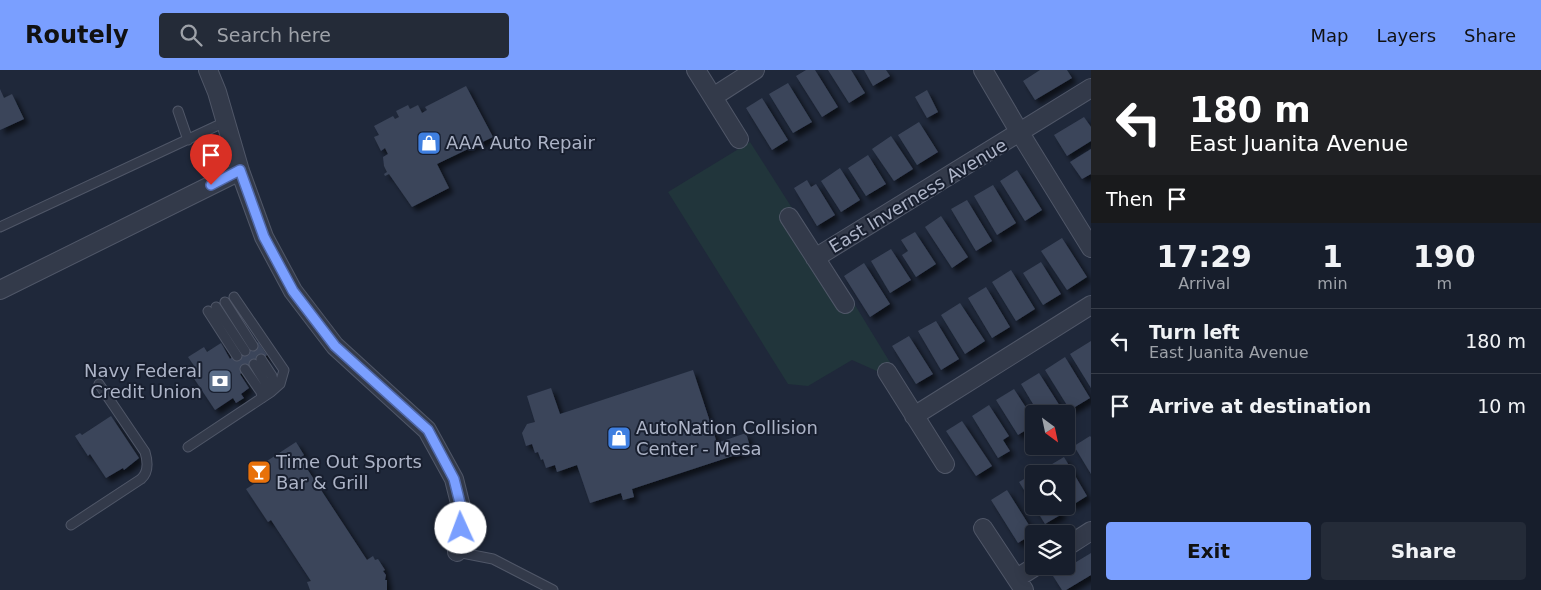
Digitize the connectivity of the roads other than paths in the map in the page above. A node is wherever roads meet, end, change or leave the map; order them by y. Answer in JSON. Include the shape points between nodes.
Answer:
{"nodes":[{"id":1,"x":208,"y":70,"type":"edge"},
{"id":2,"x":696,"y":70,"type":"edge"},
{"id":3,"x":756,"y":70,"type":"edge"},
{"id":4,"x":983,"y":70,"type":"edge"},
{"id":5,"x":1091,"y":88,"type":"edge"},
{"id":6,"x":713,"y":97,"type":"junction"},
{"id":7,"x":178,"y":111,"type":"dead end"},
{"id":8,"x":226,"y":122,"type":"junction"},
{"id":9,"x":1020,"y":133,"type":"junction"},
{"id":10,"x":739,"y":139,"type":"dead end"},
{"id":11,"x":188,"y":140,"type":"junction"},
{"id":12,"x":240,"y":170,"type":"junction"},
{"id":13,"x":789,"y":218,"type":"dead end"},
{"id":14,"x":0,"y":227,"type":"edge"},
{"id":15,"x":1091,"y":248,"type":"edge"},
{"id":16,"x":816,"y":258,"type":"junction"},
{"id":17,"x":0,"y":290,"type":"edge"},
{"id":18,"x":234,"y":297,"type":"dead end"},
{"id":19,"x":225,"y":302,"type":"dead end"},
{"id":20,"x":844,"y":304,"type":"dead end"},
{"id":21,"x":1091,"y":305,"type":"edge"},
{"id":22,"x":212,"y":309,"type":"dead end"},
{"id":23,"x":257,"y":362,"type":"dead end"},
{"id":24,"x":245,"y":369,"type":"dead end"},
{"id":25,"x":887,"y":372,"type":"dead end"},
{"id":26,"x":99,"y":384,"type":"dead end"},
{"id":27,"x":268,"y":394,"type":"junction"},
{"id":28,"x":914,"y":416,"type":"junction"},
{"id":29,"x":188,"y":447,"type":"dead end"},
{"id":30,"x":945,"y":464,"type":"dead end"},
{"id":31,"x":71,"y":525,"type":"dead end"},
{"id":32,"x":983,"y":528,"type":"dead end"},
{"id":33,"x":1091,"y":531,"type":"edge"},
{"id":34,"x":1075,"y":541,"type":"edge"},
{"id":35,"x":457,"y":552,"type":"joint"},
{"id":36,"x":1021,"y":584,"type":"edge"},
{"id":37,"x":553,"y":590,"type":"edge"}],
"edges":[{"from":1,"to":8,"type":"street"},
{"from":2,"to":6,"type":"street"},
{"from":3,"to":6,"type":"street"},
{"from":4,"to":9,"type":"street","name":"East Inverness Avenue"},
{"from":5,"to":9,"type":"street","name":"East Inverness Avenue"},
{"from":6,"to":10,"type":"street"},
{"from":7,"to":11,"type":"lane"},
{"from":8,"to":11,"type":"lane"},
{"from":8,"to":12,"type":"street"},
{"from":9,"to":15,"type":"street","name":"East Inverness Avenue"},
{"from":9,"to":16,"type":"street","name":"East Inverness Avenue"},
{"from":11,"to":14,"type":"lane"},
{"from":12,"to":17,"type":"street"},
{"from":12,"to":35,"type":"street","via":[[264,237],[293,291],[335,346],[428,430],[454,479],[463,515]]},
{"from":13,"to":16,"type":"street","name":"East Inverness Avenue"},
{"from":16,"to":20,"type":"street","name":"East Inverness Avenue"},
{"from":18,"to":27,"type":"lane","via":[[284,370],[280,384]]},
{"from":19,"to":22,"type":"lane","via":[[245,351]]},
{"from":21,"to":28,"type":"street"},
{"from":23,"to":27,"type":"lane"},
{"from":24,"to":27,"type":"lane","via":[[261,392]]},
{"from":25,"to":28,"type":"street"},
{"from":26,"to":31,"type":"lane","via":[[145,452],[147,467],[141,479]]},
{"from":27,"to":29,"type":"lane"},
{"from":28,"to":30,"type":"street"},
{"from":32,"to":36,"type":"street"},
{"from":33,"to":34,"type":"street"},
{"from":35,"to":37,"type":"lane","via":[[493,559]]}]}
